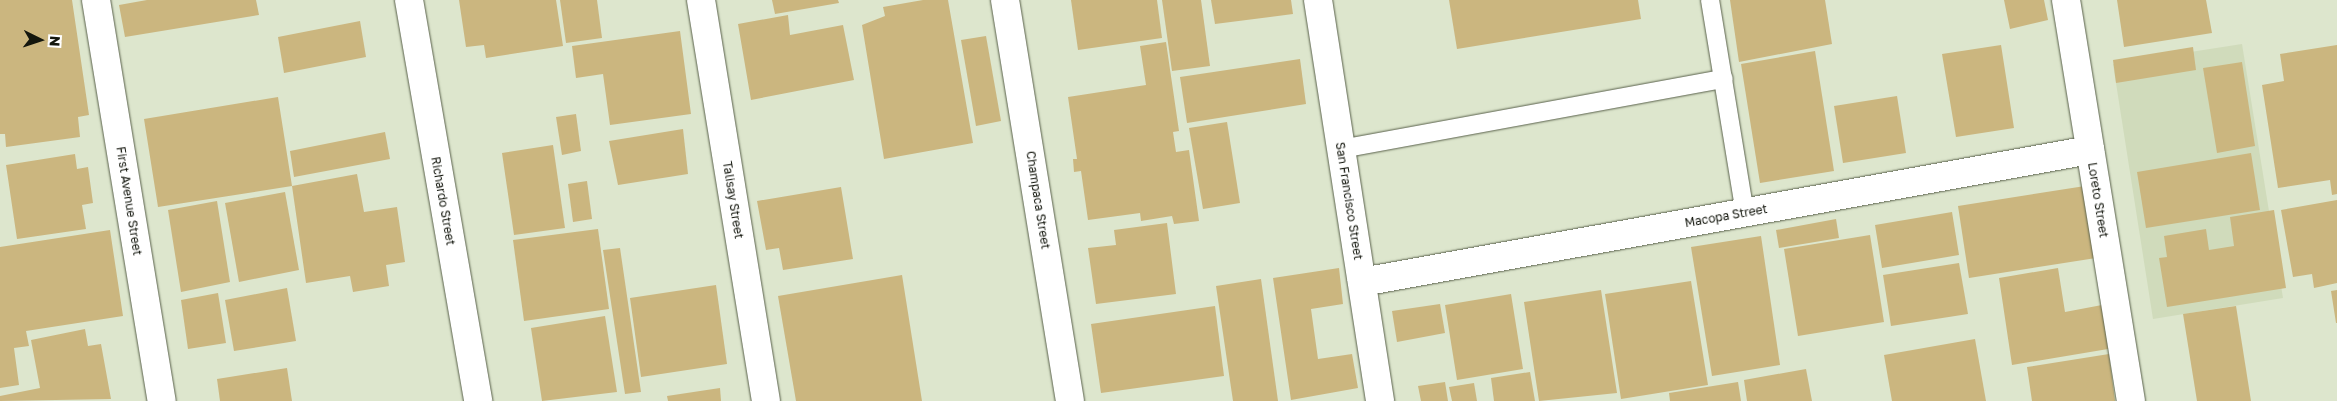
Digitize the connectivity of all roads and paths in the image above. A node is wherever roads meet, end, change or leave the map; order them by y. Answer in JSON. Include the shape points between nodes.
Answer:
{"nodes":[{"id":1,"x":96,"y":0,"type":"edge"},
{"id":2,"x":409,"y":0,"type":"edge"},
{"id":3,"x":701,"y":0,"type":"edge"},
{"id":4,"x":1006,"y":0,"type":"edge"},
{"id":5,"x":1318,"y":0,"type":"edge"},
{"id":6,"x":1710,"y":0,"type":"edge"},
{"id":7,"x":2066,"y":0,"type":"edge"},
{"id":8,"x":1724,"y":79,"type":"junction"},
{"id":9,"x":1341,"y":149,"type":"junction"},
{"id":10,"x":2090,"y":150,"type":"junction"},
{"id":11,"x":1746,"y":213,"type":"junction"},
{"id":12,"x":1362,"y":282,"type":"junction"},
{"id":13,"x":162,"y":401,"type":"edge"},
{"id":14,"x":478,"y":401,"type":"edge"},
{"id":15,"x":766,"y":401,"type":"edge"},
{"id":16,"x":1070,"y":401,"type":"edge"},
{"id":17,"x":1380,"y":401,"type":"edge"},
{"id":18,"x":2131,"y":401,"type":"edge"}],
"edges":[{"from":1,"to":13,"type":"street","name":"First Avenue Street"},
{"from":2,"to":14,"type":"street","name":"Richardo Street"},
{"from":3,"to":15,"type":"street","name":"Talisay Street"},
{"from":4,"to":16,"type":"street","name":"Champaca Street"},
{"from":5,"to":9,"type":"street","name":"San Francisco Street"},
{"from":6,"to":8,"type":"lane"},
{"from":7,"to":10,"type":"street","name":"Loreto Street"},
{"from":8,"to":9,"type":"lane"},
{"from":8,"to":11,"type":"lane"},
{"from":9,"to":12,"type":"street","name":"San Francisco Street"},
{"from":10,"to":11,"type":"street","name":"Macopa Street"},
{"from":10,"to":18,"type":"street","name":"Loreto Street"},
{"from":11,"to":12,"type":"street","name":"Macopa Street"},
{"from":12,"to":17,"type":"street","name":"San Francisco Street"}]}
